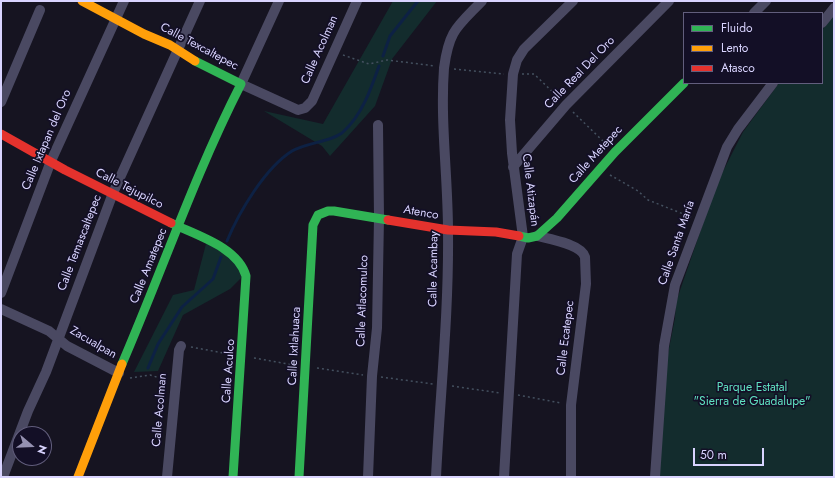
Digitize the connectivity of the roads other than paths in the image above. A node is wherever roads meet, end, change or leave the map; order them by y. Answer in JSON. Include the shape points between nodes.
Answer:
{"nodes":[{"id":1,"x":82,"y":1,"type":"edge"},
{"id":2,"x":124,"y":1,"type":"edge"},
{"id":3,"x":200,"y":1,"type":"edge"},
{"id":4,"x":279,"y":1,"type":"edge"},
{"id":5,"x":356,"y":1,"type":"edge"},
{"id":6,"x":482,"y":1,"type":"edge"},
{"id":7,"x":573,"y":1,"type":"edge"},
{"id":8,"x":669,"y":1,"type":"edge"},
{"id":9,"x":766,"y":1,"type":"edge"},
{"id":10,"x":834,"y":8,"type":"edge"},
{"id":11,"x":40,"y":10,"type":"dead end"},
{"id":12,"x":755,"y":12,"type":"edge"},
{"id":13,"x":115,"y":18,"type":"junction"},
{"id":14,"x":823,"y":21,"type":"edge"},
{"id":15,"x":178,"y":49,"type":"junction"},
{"id":16,"x":241,"y":84,"type":"junction"},
{"id":17,"x":683,"y":84,"type":"edge"},
{"id":18,"x":772,"y":84,"type":"edge"},
{"id":19,"x":1,"y":102,"type":"edge"},
{"id":20,"x":305,"y":108,"type":"joint"},
{"id":21,"x":378,"y":126,"type":"dead end"},
{"id":22,"x":1,"y":134,"type":"edge"},
{"id":23,"x":51,"y":161,"type":"junction"},
{"id":24,"x":513,"y":168,"type":"junction"},
{"id":25,"x":113,"y":193,"type":"junction"},
{"id":26,"x":316,"y":218,"type":"joint"},
{"id":27,"x":379,"y":218,"type":"junction"},
{"id":28,"x":178,"y":228,"type":"junction"},
{"id":29,"x":448,"y":230,"type":"junction"},
{"id":30,"x":537,"y":236,"type":"junction"},
{"id":31,"x":523,"y":237,"type":"junction"},
{"id":32,"x":244,"y":267,"type":"joint"},
{"id":33,"x":1,"y":293,"type":"edge"},
{"id":34,"x":1,"y":309,"type":"edge"},
{"id":35,"x":58,"y":338,"type":"junction"},
{"id":36,"x":181,"y":346,"type":"road end"},
{"id":37,"x":119,"y":373,"type":"junction"},
{"id":38,"x":3,"y":477,"type":"edge"},
{"id":39,"x":78,"y":477,"type":"edge"},
{"id":40,"x":166,"y":477,"type":"edge"},
{"id":41,"x":233,"y":477,"type":"edge"},
{"id":42,"x":299,"y":477,"type":"edge"},
{"id":43,"x":368,"y":477,"type":"edge"},
{"id":44,"x":436,"y":477,"type":"edge"},
{"id":45,"x":504,"y":477,"type":"edge"},
{"id":46,"x":571,"y":477,"type":"edge"},
{"id":47,"x":655,"y":477,"type":"edge"}],
"edges":[{"from":1,"to":13,"type":"street","name":"Calle Texcaltepec"},
{"from":2,"to":13,"type":"street","name":"Calle Ixtapan del Oro"},
{"from":3,"to":15,"type":"street","name":"Calle Temascaltepec"},
{"from":4,"to":16,"type":"street","name":"Calle Amatepec"},
{"from":5,"to":20,"type":"street","name":"Calle Acolman","via":[[312,101]]},
{"from":6,"to":29,"type":"street","name":"Calle Acambay","via":[[452,33],[446,51],[444,126]]},
{"from":7,"to":24,"type":"street","name":"Calle Atizapán","via":[[524,49],[517,60],[513,74],[510,120]]},
{"from":8,"to":24,"type":"street","name":"Calle Real Del Oro","via":[[566,105]]},
{"from":9,"to":12,"type":"street"},
{"from":10,"to":14,"type":"street"},
{"from":11,"to":19,"type":"street"},
{"from":13,"to":15,"type":"street","name":"Calle Texcaltepec"},
{"from":13,"to":23,"type":"street","name":"Calle Ixtapan del Oro"},
{"from":15,"to":16,"type":"street","name":"Calle Texcaltepec","via":[[199,64]]},
{"from":15,"to":25,"type":"street","name":"Calle Temascaltepec"},
{"from":16,"to":20,"type":"street","name":"Calle Texcaltepec","via":[[294,110]]},
{"from":16,"to":28,"type":"street","name":"Calle Amatepec","via":[[217,131]]},
{"from":17,"to":30,"type":"street","name":"Calle Metepec","via":[[614,152],[557,218]]},
{"from":18,"to":47,"type":"street","name":"Calle Santa María","via":[[727,147],[675,285],[664,346]]},
{"from":21,"to":27,"type":"street","name":"Calle Atlacomulco"},
{"from":22,"to":23,"type":"street","name":"Calle Tejupilco"},
{"from":23,"to":25,"type":"street","name":"Calle Tejupilco"},
{"from":23,"to":33,"type":"street","name":"Calle Ixtapan del Oro"},
{"from":24,"to":31,"type":"street","name":"Calle Atizapán"},
{"from":25,"to":28,"type":"street","name":"Calle Tejupilco"},
{"from":25,"to":35,"type":"street","name":"Calle Temascaltepec"},
{"from":26,"to":27,"type":"street","name":"Atenco","via":[[328,211]]},
{"from":26,"to":42,"type":"street","name":"Calle Ixtlahuaca","via":[[313,225]]},
{"from":27,"to":29,"type":"street","name":"Atenco"},
{"from":27,"to":43,"type":"street","name":"Calle Atlacomulco","via":[[377,328],[372,376]]},
{"from":28,"to":32,"type":"street","name":"Calle Tejupilco","via":[[235,255]]},
{"from":28,"to":37,"type":"street","name":"Calle Amatepec"},
{"from":29,"to":31,"type":"street","name":"Atenco","via":[[496,232]]},
{"from":29,"to":44,"type":"street","name":"Calle Acambay","via":[[446,338]]},
{"from":30,"to":31,"type":"street"},
{"from":30,"to":46,"type":"street","name":"Calle Ecatepec","via":[[578,247],[585,257],[586,284],[571,405]]},
{"from":31,"to":45,"type":"street","name":"Calle Atizapán","via":[[517,254]]},
{"from":32,"to":41,"type":"street","name":"Calle Aculco","via":[[247,281]]},
{"from":34,"to":35,"type":"street","name":"Zacualpan","via":[[50,331]]},
{"from":35,"to":37,"type":"street","name":"Zacualpan","via":[[67,346]]},
{"from":35,"to":38,"type":"street","name":"Calle Temascaltepec"},
{"from":36,"to":40,"type":"street","name":"Calle Acolman"},
{"from":37,"to":39,"type":"street","name":"Calle Amatepec"}]}
